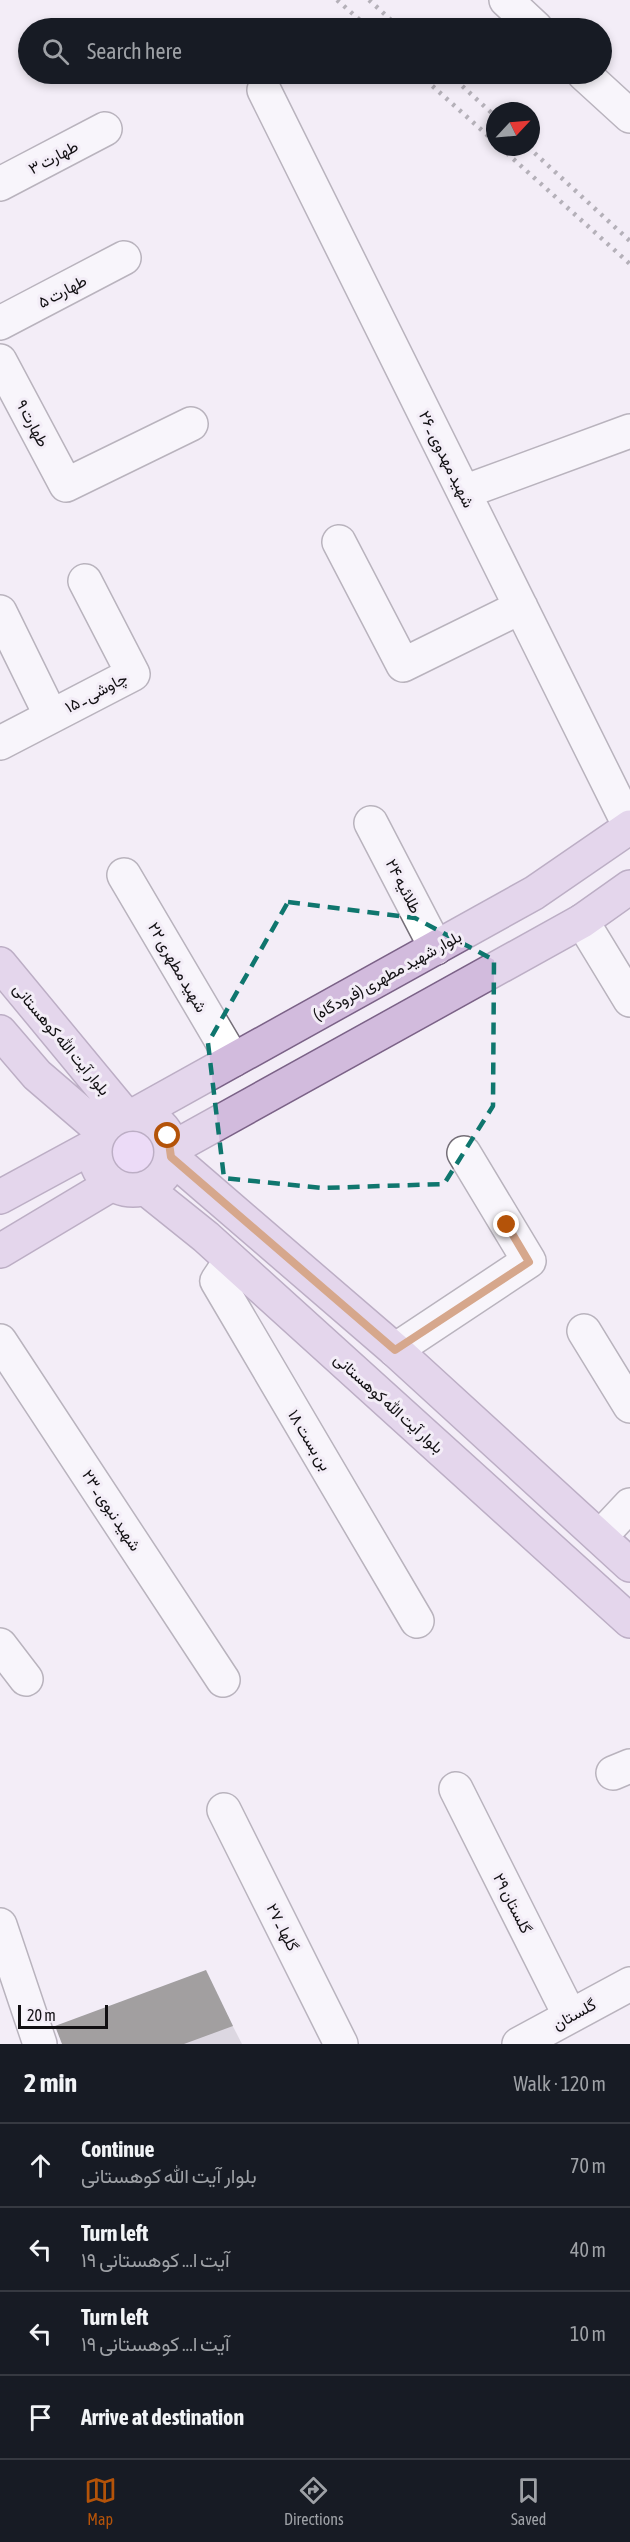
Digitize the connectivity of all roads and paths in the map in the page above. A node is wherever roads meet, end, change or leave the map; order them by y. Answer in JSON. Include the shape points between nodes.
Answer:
{"nodes":[{"id":1,"x":506,"y":0,"type":"edge"},
{"id":2,"x":525,"y":18,"type":"edge"},
{"id":3,"x":595,"y":84,"type":"edge"},
{"id":4,"x":264,"y":90,"type":"dead end"},
{"id":5,"x":630,"y":116,"type":"edge"},
{"id":6,"x":105,"y":129,"type":"dead end"},
{"id":7,"x":0,"y":184,"type":"edge"},
{"id":8,"x":124,"y":258,"type":"dead end"},
{"id":9,"x":0,"y":323,"type":"edge"},
{"id":10,"x":0,"y":361,"type":"edge"},
{"id":11,"x":191,"y":424,"type":"dead end"},
{"id":12,"x":630,"y":431,"type":"edge"},
{"id":13,"x":464,"y":492,"type":"junction"},
{"id":14,"x":339,"y":542,"type":"dead end"},
{"id":15,"x":85,"y":581,"type":"dead end"},
{"id":16,"x":521,"y":607,"type":"junction"},
{"id":17,"x":0,"y":612,"type":"edge"},
{"id":18,"x":51,"y":716,"type":"junction"},
{"id":19,"x":0,"y":743,"type":"edge"},
{"id":20,"x":371,"y":823,"type":"dead end"},
{"id":21,"x":630,"y":827,"type":"edge"},
{"id":22,"x":124,"y":875,"type":"dead end"},
{"id":23,"x":630,"y":887,"type":"edge"},
{"id":24,"x":582,"y":921,"type":"junction"},
{"id":25,"x":436,"y":948,"type":"junction"},
{"id":26,"x":0,"y":963,"type":"edge"},
{"id":27,"x":630,"y":1000,"type":"edge"},
{"id":28,"x":44,"y":1016,"type":"junction"},
{"id":29,"x":4,"y":1036,"type":"edge"},
{"id":30,"x":233,"y":1060,"type":"junction"},
{"id":31,"x":114,"y":1126,"type":"junction"},
{"id":32,"x":171,"y":1153,"type":"junction"},
{"id":33,"x":464,"y":1153,"type":"dead end"},
{"id":34,"x":112,"y":1184,"type":"junction"},
{"id":35,"x":145,"y":1188,"type":"junction"},
{"id":36,"x":0,"y":1197,"type":"edge"},
{"id":37,"x":229,"y":1204,"type":"junction"},
{"id":38,"x":206,"y":1237,"type":"junction"},
{"id":39,"x":0,"y":1251,"type":"edge"},
{"id":40,"x":231,"y":1260,"type":"junction"},
{"id":41,"x":584,"y":1331,"type":"dead end"},
{"id":42,"x":0,"y":1341,"type":"edge"},
{"id":43,"x":395,"y":1350,"type":"junction"},
{"id":44,"x":630,"y":1407,"type":"edge"},
{"id":45,"x":630,"y":1505,"type":"edge"},
{"id":46,"x":600,"y":1537,"type":"junction"},
{"id":47,"x":630,"y":1565,"type":"edge"},
{"id":48,"x":417,"y":1621,"type":"dead end"},
{"id":49,"x":630,"y":1621,"type":"edge"},
{"id":50,"x":0,"y":1645,"type":"edge"},
{"id":51,"x":26,"y":1679,"type":"dead end"},
{"id":52,"x":224,"y":1680,"type":"dead end"},
{"id":53,"x":456,"y":1789,"type":"dead end"},
{"id":54,"x":224,"y":1810,"type":"dead end"},
{"id":55,"x":0,"y":1925,"type":"edge"},
{"id":56,"x":630,"y":1984,"type":"edge"},
{"id":57,"x":570,"y":2016,"type":"junction"},
{"id":58,"x":40,"y":2044,"type":"edge"},
{"id":59,"x":341,"y":2044,"type":"edge"},
{"id":60,"x":519,"y":2044,"type":"edge"}],
"edges":[{"from":1,"to":2,"type":"street"},
{"from":3,"to":5,"type":"street"},
{"from":4,"to":13,"type":"street","name":"شهید مهدوی ـ ۲۶"},
{"from":6,"to":7,"type":"street","name":"طهارت ۳"},
{"from":8,"to":9,"type":"street","name":"طهارت ۵"},
{"from":10,"to":11,"type":"street","name":"طهارت ۹","via":[[66,485]]},
{"from":12,"to":13,"type":"street"},
{"from":13,"to":16,"type":"street","name":"شهید مهدوی ـ ۲۶"},
{"from":14,"to":16,"type":"street","via":[[403,664]]},
{"from":15,"to":18,"type":"street","name":"چاوشی ـ ۱۵","via":[[133,674]]},
{"from":16,"to":21,"type":"street","name":"شهید مهدوی ـ ۲۶"},
{"from":17,"to":18,"type":"street"},
{"from":18,"to":19,"type":"street","name":"چاوشی ـ ۱۵"},
{"from":20,"to":25,"type":"street","name":"طلائیه ۲۴"},
{"from":21,"to":25,"type":"main road","name":"بلوار شهید مطهری (فرودگاه)","via":[[534,893]]},
{"from":22,"to":30,"type":"street","name":"شهید مطهری ۲۲"},
{"from":23,"to":24,"type":"main road"},
{"from":24,"to":27,"type":"street"},
{"from":24,"to":32,"type":"main road"},
{"from":25,"to":30,"type":"main road","name":"بلوار شهید مطهری (فرودگاه)"},
{"from":26,"to":28,"type":"main road","name":"بلوار آیت الله کوهستانی"},
{"from":28,"to":29,"type":"main road","via":[[39,1038],[20,1046]]},
{"from":28,"to":31,"type":"main road","name":"بلوار آیت الله کوهستانی"},
{"from":29,"to":31,"type":"main road","name":"بلوار آیت الله کوهستانی","via":[[37,1074]]},
{"from":30,"to":31,"type":"main road","name":"بلوار شهید مطهری (فرودگاه)"},
{"from":31,"to":32,"type":"main road","via":[[150,1117],[168,1136]]},
{"from":31,"to":34,"type":"main road","via":[[98,1167]]},
{"from":31,"to":36,"type":"main road","name":"بلوار شهید مطهری (فرودگاه)"},
{"from":32,"to":35,"type":"main road","via":[[163,1176]]},
{"from":32,"to":37,"type":"main road"},
{"from":33,"to":43,"type":"street","via":[[529,1262]]},
{"from":34,"to":35,"type":"main road","via":[[122,1189]]},
{"from":34,"to":39,"type":"main road"},
{"from":35,"to":38,"type":"main road","name":"بلوار آیت الله کوهستانی"},
{"from":37,"to":38,"type":"main road","via":[[217,1206],[207,1215]]},
{"from":37,"to":43,"type":"main road"},
{"from":38,"to":40,"type":"main road","name":"بلوار آیت الله کوهستانی"},
{"from":40,"to":48,"type":"street","name":"بن بست ۱۸","via":[[217,1281]]},
{"from":40,"to":49,"type":"main road","name":"بلوار آیت الله کوهستانی"},
{"from":41,"to":44,"type":"street"},
{"from":42,"to":52,"type":"street","name":"شهید نبوی ـ ۲۳"},
{"from":43,"to":46,"type":"main road"},
{"from":45,"to":46,"type":"street"},
{"from":46,"to":47,"type":"main road"},
{"from":50,"to":51,"type":"street"},
{"from":53,"to":57,"type":"street","name":"گلستان ۲۹"},
{"from":54,"to":59,"type":"street","name":"گلها ـ ۲۷"},
{"from":55,"to":58,"type":"street"},
{"from":56,"to":57,"type":"street","name":"گلستان"},
{"from":57,"to":60,"type":"street","name":"گلستان"}]}
